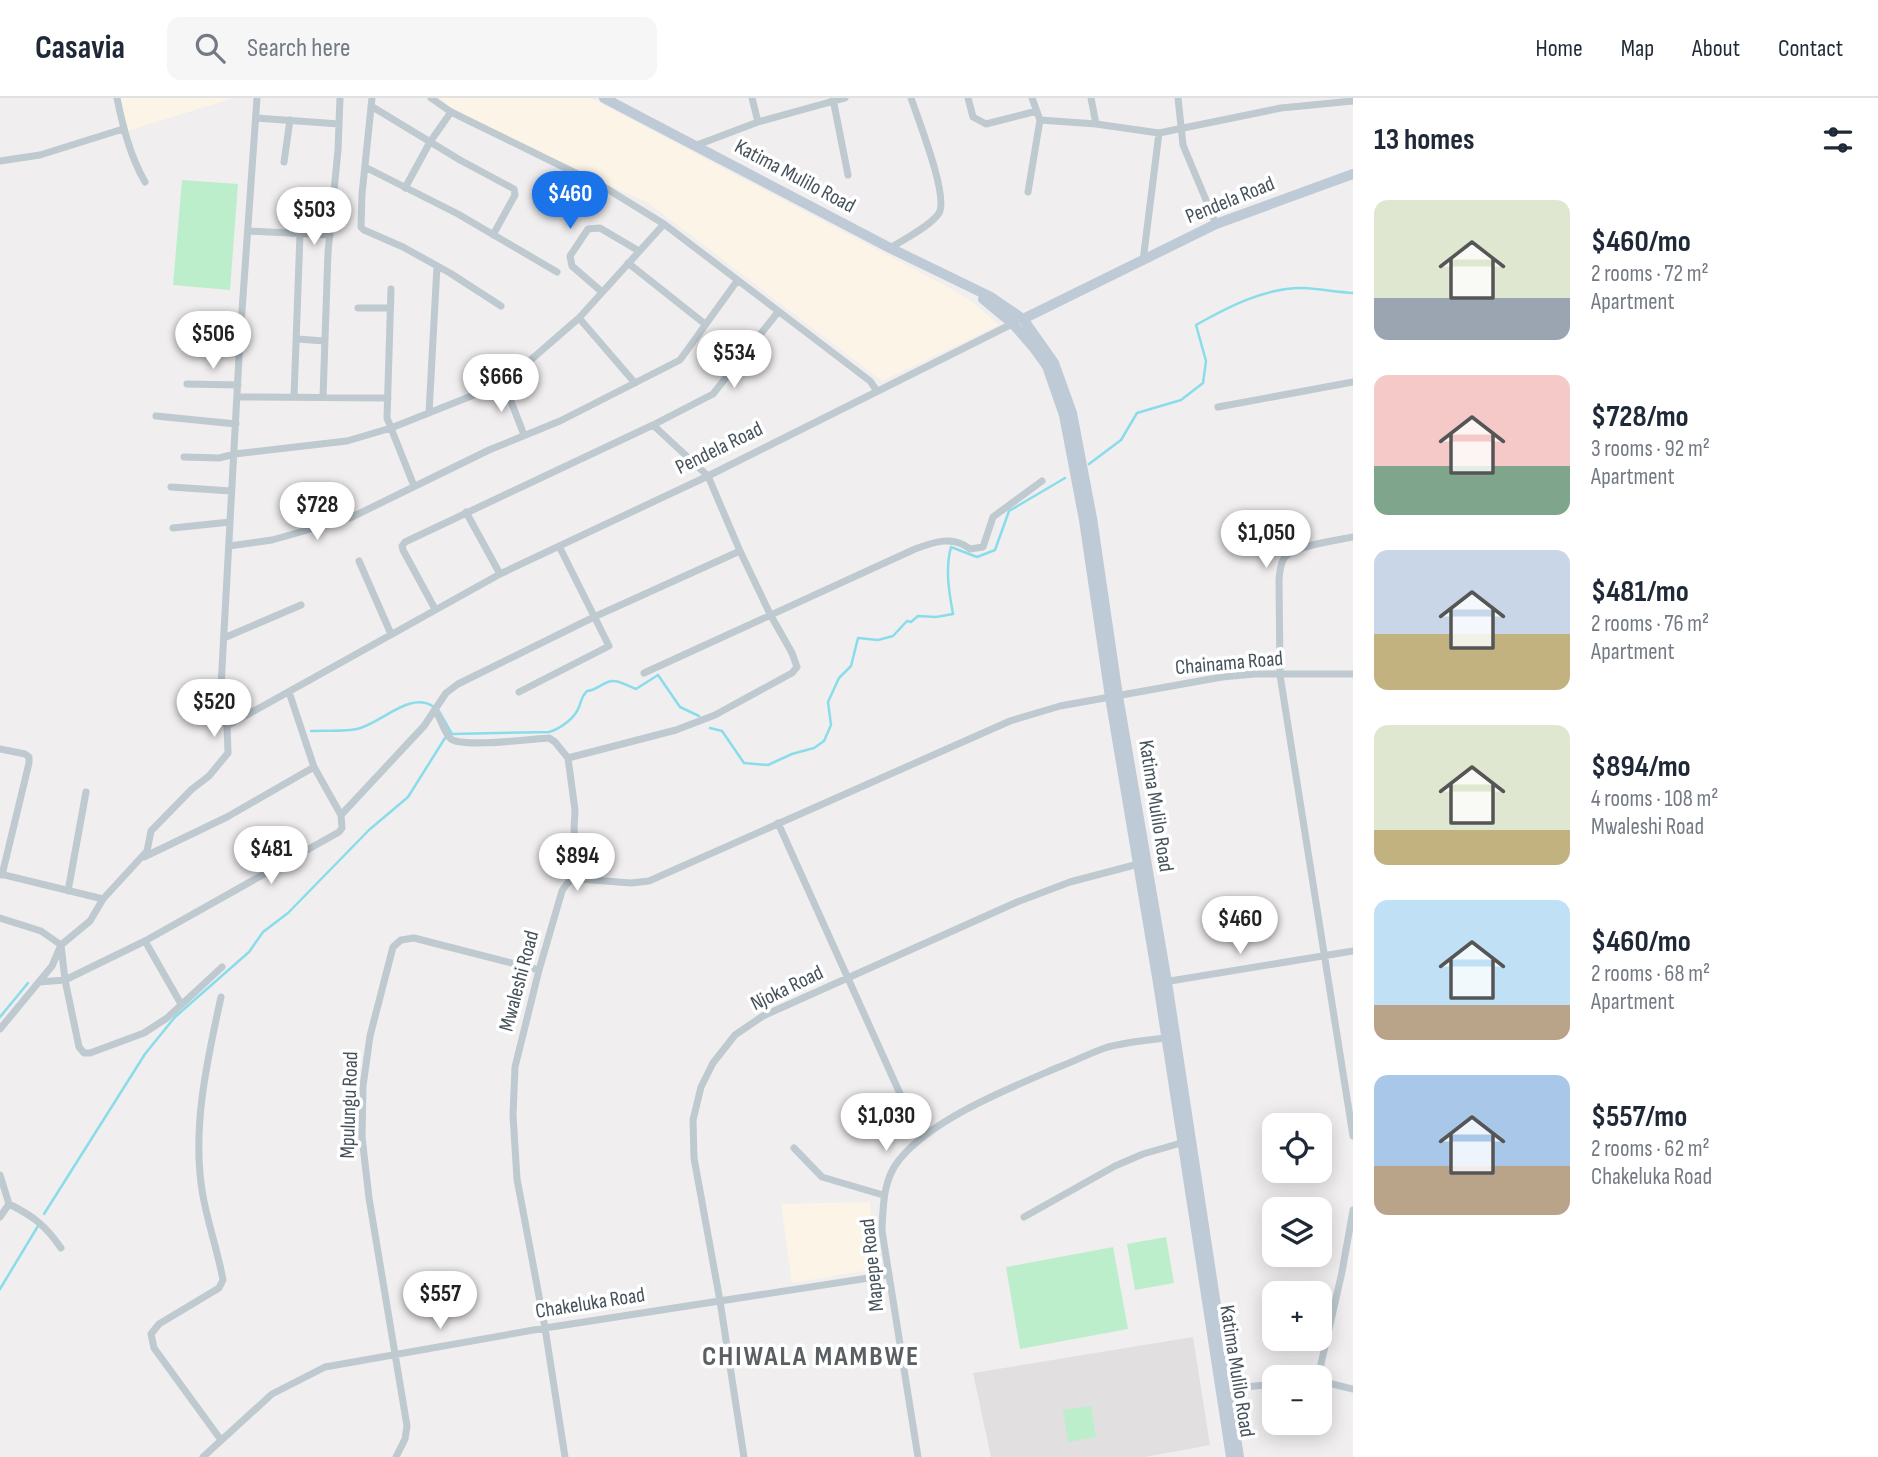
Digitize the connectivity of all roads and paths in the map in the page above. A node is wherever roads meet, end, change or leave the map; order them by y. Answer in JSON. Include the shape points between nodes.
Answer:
{"nodes":[{"id":1,"x":117,"y":98,"type":"edge"},
{"id":2,"x":257,"y":98,"type":"edge"},
{"id":3,"x":340,"y":98,"type":"edge"},
{"id":4,"x":431,"y":98,"type":"edge"},
{"id":5,"x":604,"y":98,"type":"edge"},
{"id":6,"x":752,"y":98,"type":"edge"},
{"id":7,"x":845,"y":98,"type":"edge"},
{"id":8,"x":911,"y":98,"type":"edge"},
{"id":9,"x":968,"y":98,"type":"edge"},
{"id":10,"x":1032,"y":98,"type":"edge"},
{"id":11,"x":1091,"y":98,"type":"edge"},
{"id":12,"x":1178,"y":98,"type":"edge"},
{"id":13,"x":833,"y":100,"type":"edge"},
{"id":14,"x":1353,"y":101,"type":"edge"},
{"id":15,"x":371,"y":102,"type":"edge"},
{"id":16,"x":1037,"y":111,"type":"junction"},
{"id":17,"x":452,"y":112,"type":"junction"},
{"id":18,"x":256,"y":118,"type":"junction"},
{"id":19,"x":290,"y":120,"type":"junction"},
{"id":20,"x":1040,"y":120,"type":"junction"},
{"id":21,"x":758,"y":122,"type":"junction"},
{"id":22,"x":339,"y":124,"type":"junction"},
{"id":23,"x":1096,"y":124,"type":"junction"},
{"id":24,"x":1180,"y":127,"type":"junction"},
{"id":25,"x":124,"y":129,"type":"junction"},
{"id":26,"x":1159,"y":133,"type":"junction"},
{"id":27,"x":430,"y":142,"type":"junction"},
{"id":28,"x":697,"y":145,"type":"junction"},
{"id":29,"x":0,"y":161,"type":"edge"},
{"id":30,"x":284,"y":162,"type":"dead end"},
{"id":31,"x":365,"y":167,"type":"junction"},
{"id":32,"x":1353,"y":174,"type":"edge"},
{"id":33,"x":848,"y":175,"type":"dead end"},
{"id":34,"x":145,"y":182,"type":"dead end"},
{"id":35,"x":405,"y":188,"type":"junction"},
{"id":36,"x":1028,"y":192,"type":"dead end"},
{"id":37,"x":290,"y":195,"type":"dead end"},
{"id":38,"x":332,"y":195,"type":"junction"},
{"id":39,"x":664,"y":223,"type":"junction"},
{"id":40,"x":1216,"y":224,"type":"junction"},
{"id":41,"x":248,"y":232,"type":"junction"},
{"id":42,"x":300,"y":234,"type":"junction"},
{"id":43,"x":330,"y":235,"type":"junction"},
{"id":44,"x":492,"y":235,"type":"junction"},
{"id":45,"x":891,"y":248,"type":"junction"},
{"id":46,"x":639,"y":251,"type":"junction"},
{"id":47,"x":1143,"y":261,"type":"junction"},
{"id":48,"x":628,"y":263,"type":"junction"},
{"id":49,"x":437,"y":266,"type":"junction"},
{"id":50,"x":556,"y":272,"type":"dead end"},
{"id":51,"x":737,"y":281,"type":"junction"},
{"id":52,"x":391,"y":289,"type":"dead end"},
{"id":53,"x":602,"y":292,"type":"junction"},
{"id":54,"x":501,"y":306,"type":"dead end"},
{"id":55,"x":358,"y":308,"type":"dead end"},
{"id":56,"x":390,"y":308,"type":"junction"},
{"id":57,"x":778,"y":312,"type":"junction"},
{"id":58,"x":579,"y":318,"type":"junction"},
{"id":59,"x":1018,"y":321,"type":"junction"},
{"id":60,"x":705,"y":324,"type":"junction"},
{"id":61,"x":298,"y":339,"type":"junction"},
{"id":62,"x":324,"y":341,"type":"junction"},
{"id":63,"x":1353,"y":382,"type":"edge"},
{"id":64,"x":504,"y":383,"type":"junction"},
{"id":65,"x":635,"y":383,"type":"junction"},
{"id":66,"x":187,"y":384,"type":"dead end"},
{"id":67,"x":238,"y":386,"type":"junction"},
{"id":68,"x":877,"y":391,"type":"junction"},
{"id":69,"x":238,"y":397,"type":"junction"},
{"id":70,"x":294,"y":397,"type":"junction"},
{"id":71,"x":323,"y":397,"type":"junction"},
{"id":72,"x":388,"y":398,"type":"junction"},
{"id":73,"x":1218,"y":407,"type":"dead end"},
{"id":74,"x":429,"y":413,"type":"junction"},
{"id":75,"x":156,"y":416,"type":"dead end"},
{"id":76,"x":236,"y":424,"type":"junction"},
{"id":77,"x":653,"y":425,"type":"junction"},
{"id":78,"x":391,"y":428,"type":"junction"},
{"id":79,"x":524,"y":435,"type":"junction"},
{"id":80,"x":235,"y":454,"type":"junction"},
{"id":81,"x":184,"y":457,"type":"dead end"},
{"id":82,"x":708,"y":476,"type":"junction"},
{"id":83,"x":1042,"y":481,"type":"dead end"},
{"id":84,"x":414,"y":486,"type":"junction"},
{"id":85,"x":171,"y":487,"type":"dead end"},
{"id":86,"x":232,"y":491,"type":"junction"},
{"id":87,"x":466,"y":512,"type":"junction"},
{"id":88,"x":230,"y":522,"type":"junction"},
{"id":89,"x":173,"y":528,"type":"dead end"},
{"id":90,"x":1353,"y":537,"type":"edge"},
{"id":91,"x":229,"y":546,"type":"junction"},
{"id":92,"x":559,"y":546,"type":"junction"},
{"id":93,"x":740,"y":551,"type":"junction"},
{"id":94,"x":359,"y":561,"type":"dead end"},
{"id":95,"x":500,"y":574,"type":"junction"},
{"id":96,"x":300,"y":605,"type":"dead end"},
{"id":97,"x":435,"y":610,"type":"junction"},
{"id":98,"x":770,"y":614,"type":"junction"},
{"id":99,"x":594,"y":617,"type":"junction"},
{"id":100,"x":391,"y":634,"type":"junction"},
{"id":101,"x":224,"y":638,"type":"junction"},
{"id":102,"x":644,"y":673,"type":"dead end"},
{"id":103,"x":1353,"y":674,"type":"edge"},
{"id":104,"x":1280,"y":675,"type":"junction"},
{"id":105,"x":289,"y":692,"type":"junction"},
{"id":106,"x":519,"y":692,"type":"dead end"},
{"id":107,"x":1114,"y":696,"type":"junction"},
{"id":108,"x":435,"y":711,"type":"junction"},
{"id":109,"x":227,"y":726,"type":"junction"},
{"id":110,"x":0,"y":749,"type":"edge"},
{"id":111,"x":568,"y":758,"type":"junction"},
{"id":112,"x":314,"y":768,"type":"junction"},
{"id":113,"x":86,"y":792,"type":"dead end"},
{"id":114,"x":341,"y":815,"type":"junction"},
{"id":115,"x":778,"y":823,"type":"junction"},
{"id":116,"x":139,"y":860,"type":"junction"},
{"id":117,"x":1142,"y":863,"type":"junction"},
{"id":118,"x":1,"y":874,"type":"edge"},
{"id":119,"x":579,"y":879,"type":"junction"},
{"id":120,"x":68,"y":891,"type":"junction"},
{"id":121,"x":103,"y":899,"type":"junction"},
{"id":122,"x":0,"y":918,"type":"edge"},
{"id":123,"x":145,"y":940,"type":"junction"},
{"id":124,"x":61,"y":945,"type":"junction"},
{"id":125,"x":1353,"y":951,"type":"edge"},
{"id":126,"x":1326,"y":956,"type":"junction"},
{"id":127,"x":222,"y":967,"type":"dead end"},
{"id":128,"x":539,"y":970,"type":"junction"},
{"id":129,"x":847,"y":979,"type":"junction"},
{"id":130,"x":65,"y":980,"type":"junction"},
{"id":131,"x":39,"y":982,"type":"junction"},
{"id":132,"x":1163,"y":982,"type":"junction"},
{"id":133,"x":221,"y":997,"type":"dead end"},
{"id":134,"x":181,"y":1004,"type":"junction"},
{"id":135,"x":0,"y":1030,"type":"edge"},
{"id":136,"x":1166,"y":1038,"type":"junction"},
{"id":137,"x":1353,"y":1136,"type":"edge"},
{"id":138,"x":920,"y":1138,"type":"junction"},
{"id":139,"x":1181,"y":1143,"type":"junction"},
{"id":140,"x":794,"y":1148,"type":"dead end"},
{"id":141,"x":0,"y":1175,"type":"edge"},
{"id":142,"x":883,"y":1195,"type":"junction"},
{"id":143,"x":9,"y":1204,"type":"junction"},
{"id":144,"x":1353,"y":1210,"type":"edge"},
{"id":145,"x":0,"y":1217,"type":"edge"},
{"id":146,"x":1024,"y":1217,"type":"dead end"},
{"id":147,"x":61,"y":1248,"type":"dead end"},
{"id":148,"x":888,"y":1275,"type":"junction"},
{"id":149,"x":720,"y":1301,"type":"junction"},
{"id":150,"x":545,"y":1328,"type":"junction"},
{"id":151,"x":394,"y":1353,"type":"junction"},
{"id":152,"x":1322,"y":1365,"type":"edge"},
{"id":153,"x":1332,"y":1383,"type":"edge"},
{"id":154,"x":1262,"y":1385,"type":"edge"},
{"id":155,"x":1226,"y":1389,"type":"junction"},
{"id":156,"x":1353,"y":1389,"type":"edge"},
{"id":157,"x":220,"y":1440,"type":"junction"},
{"id":158,"x":203,"y":1457,"type":"edge"},
{"id":159,"x":396,"y":1457,"type":"edge"},
{"id":160,"x":565,"y":1457,"type":"edge"},
{"id":161,"x":744,"y":1457,"type":"edge"},
{"id":162,"x":918,"y":1457,"type":"edge"},
{"id":163,"x":1234,"y":1457,"type":"edge"}],
"edges":[{"from":1,"to":25,"type":"street"},
{"from":2,"to":18,"type":"street"},
{"from":3,"to":22,"type":"street"},
{"from":4,"to":17,"type":"street"},
{"from":5,"to":28,"type":"main road","name":"Katima Mulilo Road"},
{"from":6,"to":21,"type":"street"},
{"from":7,"to":13,"type":"street"},
{"from":8,"to":45,"type":"street","via":[[942,206],[938,216]]},
{"from":9,"to":16,"type":"street","via":[[974,117],[986,124]]},
{"from":10,"to":16,"type":"street"},
{"from":11,"to":23,"type":"street"},
{"from":12,"to":24,"type":"street"},
{"from":13,"to":21,"type":"street"},
{"from":13,"to":33,"type":"street"},
{"from":14,"to":24,"type":"street","via":[[1281,108]]},
{"from":15,"to":27,"type":"street"},
{"from":15,"to":31,"type":"street"},
{"from":16,"to":20,"type":"street"},
{"from":17,"to":27,"type":"street"},
{"from":17,"to":39,"type":"street","via":[[604,187]]},
{"from":18,"to":19,"type":"street"},
{"from":18,"to":41,"type":"street"},
{"from":19,"to":22,"type":"street"},
{"from":19,"to":30,"type":"street"},
{"from":20,"to":23,"type":"street"},
{"from":20,"to":36,"type":"street"},
{"from":21,"to":28,"type":"street"},
{"from":22,"to":38,"type":"street"},
{"from":23,"to":26,"type":"street"},
{"from":24,"to":26,"type":"street"},
{"from":24,"to":40,"type":"street"},
{"from":25,"to":29,"type":"street","via":[[40,155]]},
{"from":25,"to":34,"type":"street"},
{"from":26,"to":47,"type":"street"},
{"from":27,"to":35,"type":"street"},
{"from":27,"to":44,"type":"street","via":[[514,189]]},
{"from":28,"to":45,"type":"main road","name":"Katima Mulilo Road"},
{"from":31,"to":35,"type":"street"},
{"from":31,"to":49,"type":"street","via":[[360,222],[364,230]]},
{"from":32,"to":40,"type":"main road","name":"Pendela Road"},
{"from":35,"to":44,"type":"street"},
{"from":37,"to":38,"type":"street"},
{"from":38,"to":43,"type":"street"},
{"from":39,"to":46,"type":"street"},
{"from":39,"to":51,"type":"street"},
{"from":40,"to":47,"type":"main road","name":"Pendela Road"},
{"from":41,"to":42,"type":"street"},
{"from":41,"to":67,"type":"street"},
{"from":42,"to":43,"type":"street"},
{"from":42,"to":61,"type":"street"},
{"from":43,"to":62,"type":"street"},
{"from":44,"to":50,"type":"street"},
{"from":45,"to":59,"type":"main road","name":"Katima Mulilo Road","via":[[991,298]]},
{"from":46,"to":48,"type":"street"},
{"from":46,"to":53,"type":"street","via":[[600,228],[588,229],[570,260]]},
{"from":47,"to":59,"type":"main road","name":"Pendela Road"},
{"from":48,"to":53,"type":"street"},
{"from":48,"to":60,"type":"street"},
{"from":49,"to":54,"type":"street"},
{"from":49,"to":74,"type":"street"},
{"from":51,"to":57,"type":"street"},
{"from":51,"to":60,"type":"street"},
{"from":52,"to":56,"type":"street"},
{"from":53,"to":58,"type":"street"},
{"from":55,"to":56,"type":"street"},
{"from":56,"to":72,"type":"street"},
{"from":57,"to":68,"type":"street"},
{"from":57,"to":77,"type":"street","via":[[713,394]]},
{"from":58,"to":64,"type":"street"},
{"from":58,"to":65,"type":"street"},
{"from":59,"to":68,"type":"street","name":"Pendela Road"},
{"from":59,"to":107,"type":"main road","name":"Katima Mulilo Road","via":[[1054,363],[1072,413],[1092,519]]},
{"from":60,"to":65,"type":"street","via":[[680,360]]},
{"from":61,"to":62,"type":"street"},
{"from":61,"to":70,"type":"street"},
{"from":62,"to":71,"type":"street"},
{"from":63,"to":73,"type":"street"},
{"from":64,"to":74,"type":"street"},
{"from":64,"to":79,"type":"street"},
{"from":65,"to":79,"type":"street"},
{"from":66,"to":67,"type":"street"},
{"from":67,"to":69,"type":"street"},
{"from":68,"to":82,"type":"street","name":"Pendela Road"},
{"from":69,"to":70,"type":"street"},
{"from":69,"to":76,"type":"street"},
{"from":70,"to":71,"type":"street"},
{"from":71,"to":72,"type":"street"},
{"from":72,"to":78,"type":"street"},
{"from":74,"to":78,"type":"street"},
{"from":75,"to":76,"type":"street"},
{"from":76,"to":80,"type":"street"},
{"from":77,"to":82,"type":"street"},
{"from":77,"to":87,"type":"street"},
{"from":78,"to":80,"type":"street","via":[[347,441]]},
{"from":78,"to":84,"type":"street"},
{"from":79,"to":84,"type":"street"},
{"from":80,"to":81,"type":"street"},
{"from":80,"to":86,"type":"street"},
{"from":82,"to":92,"type":"street","name":"Pendela Road"},
{"from":82,"to":93,"type":"street"},
{"from":83,"to":98,"type":"street","via":[[993,517],[983,547],[970,549],[941,540]]},
{"from":84,"to":91,"type":"street","via":[[349,518],[272,540]]},
{"from":85,"to":86,"type":"street"},
{"from":86,"to":88,"type":"street"},
{"from":87,"to":95,"type":"street"},
{"from":87,"to":97,"type":"street","via":[[402,546]]},
{"from":88,"to":89,"type":"street"},
{"from":88,"to":91,"type":"street"},
{"from":90,"to":104,"type":"street","via":[[1286,556],[1279,579]]},
{"from":91,"to":101,"type":"street"},
{"from":92,"to":95,"type":"street","name":"Pendela Road"},
{"from":92,"to":99,"type":"street"},
{"from":93,"to":98,"type":"street"},
{"from":93,"to":99,"type":"street"},
{"from":94,"to":100,"type":"street"},
{"from":95,"to":97,"type":"street","name":"Pendela Road"},
{"from":96,"to":101,"type":"street"},
{"from":97,"to":100,"type":"street","name":"Pendela Road"},
{"from":98,"to":102,"type":"street"},
{"from":98,"to":111,"type":"street","via":[[792,653],[797,667],[793,673],[715,715],[676,730]]},
{"from":99,"to":106,"type":"street","via":[[609,646]]},
{"from":99,"to":108,"type":"street","via":[[458,684]]},
{"from":100,"to":105,"type":"street","name":"Pendela Road"},
{"from":101,"to":109,"type":"street","via":[[220,705]]},
{"from":103,"to":104,"type":"street","name":"Chainama Road"},
{"from":104,"to":107,"type":"street","name":"Chainama Road","via":[[1222,677]]},
{"from":104,"to":126,"type":"street"},
{"from":105,"to":109,"type":"street","name":"Pendela Road"},
{"from":105,"to":112,"type":"street"},
{"from":107,"to":115,"type":"street","via":[[1010,721]]},
{"from":107,"to":117,"type":"main road","name":"Katima Mulilo Road"},
{"from":108,"to":111,"type":"street","via":[[455,741],[473,744],[549,738]]},
{"from":108,"to":114,"type":"street"},
{"from":109,"to":116,"type":"street","via":[[228,753],[151,831],[147,851]]},
{"from":110,"to":118,"type":"street","via":[[29,757]]},
{"from":111,"to":119,"type":"street"},
{"from":112,"to":114,"type":"street"},
{"from":112,"to":116,"type":"street"},
{"from":113,"to":120,"type":"street"},
{"from":114,"to":123,"type":"street","via":[[339,832]]},
{"from":115,"to":119,"type":"street","via":[[649,881]]},
{"from":115,"to":129,"type":"street"},
{"from":116,"to":121,"type":"street"},
{"from":117,"to":129,"type":"street","name":"Njoka Road","via":[[1017,902]]},
{"from":117,"to":132,"type":"main road","name":"Katima Mulilo Road"},
{"from":118,"to":120,"type":"street"},
{"from":119,"to":128,"type":"street","name":"Mwaleshi Road","via":[[572,879],[562,891]]},
{"from":120,"to":121,"type":"street"},
{"from":121,"to":124,"type":"street","via":[[90,921]]},
{"from":122,"to":124,"type":"street","via":[[41,931]]},
{"from":123,"to":130,"type":"street"},
{"from":123,"to":134,"type":"street"},
{"from":124,"to":130,"type":"street"},
{"from":124,"to":131,"type":"street"},
{"from":125,"to":126,"type":"street"},
{"from":126,"to":132,"type":"street"},
{"from":126,"to":137,"type":"street"},
{"from":127,"to":134,"type":"street"},
{"from":128,"to":150,"type":"street","name":"Mwaleshi Road","via":[[515,1067],[513,1115],[517,1178]]},
{"from":128,"to":151,"type":"street","name":"Mpulungu Road","via":[[414,938],[393,947],[370,1036],[362,1137]]},
{"from":129,"to":138,"type":"street"},
{"from":129,"to":149,"type":"street","name":"Njoka Road","via":[[763,1016],[735,1035],[701,1087],[693,1120],[694,1158]]},
{"from":130,"to":131,"type":"street"},
{"from":130,"to":134,"type":"street","via":[[84,1053],[144,1033]]},
{"from":131,"to":135,"type":"street"},
{"from":132,"to":136,"type":"main road","name":"Katima Mulilo Road"},
{"from":132,"to":155,"type":"main road","name":"Katima Mulilo Road"},
{"from":133,"to":157,"type":"street","via":[[198,1148],[202,1195],[223,1280],[219,1288],[151,1334],[154,1348]]},
{"from":136,"to":138,"type":"street","name":"Mapepe Road","via":[[1105,1048],[941,1123]]},
{"from":136,"to":139,"type":"main road","name":"Katima Mulilo Road"},
{"from":138,"to":142,"type":"street","name":"Mapepe Road","via":[[897,1162]]},
{"from":139,"to":146,"type":"street","via":[[1115,1166]]},
{"from":139,"to":155,"type":"main road","name":"Katima Mulilo Road"},
{"from":140,"to":142,"type":"street","via":[[822,1177]]},
{"from":141,"to":143,"type":"street"},
{"from":142,"to":148,"type":"street","name":"Mapepe Road"},
{"from":143,"to":145,"type":"street"},
{"from":143,"to":147,"type":"street","via":[[47,1228]]},
{"from":144,"to":152,"type":"street"},
{"from":148,"to":149,"type":"street","name":"Chakeluka Road"},
{"from":148,"to":162,"type":"street","name":"Mapepe Road"},
{"from":149,"to":150,"type":"street","name":"Chakeluka Road"},
{"from":149,"to":161,"type":"street","name":"Njoka Road"},
{"from":150,"to":151,"type":"street","name":"Chakeluka Road"},
{"from":150,"to":160,"type":"street","name":"Mwaleshi Road"},
{"from":151,"to":157,"type":"street","name":"Chakeluka Road","via":[[325,1367],[288,1384]]},
{"from":151,"to":159,"type":"street","name":"Mpulungu Road","via":[[407,1426]]},
{"from":153,"to":156,"type":"street"},
{"from":154,"to":155,"type":"street"},
{"from":155,"to":163,"type":"main road","name":"Katima Mulilo Road"},
{"from":157,"to":158,"type":"street","name":"Chakeluka Road"}]}
